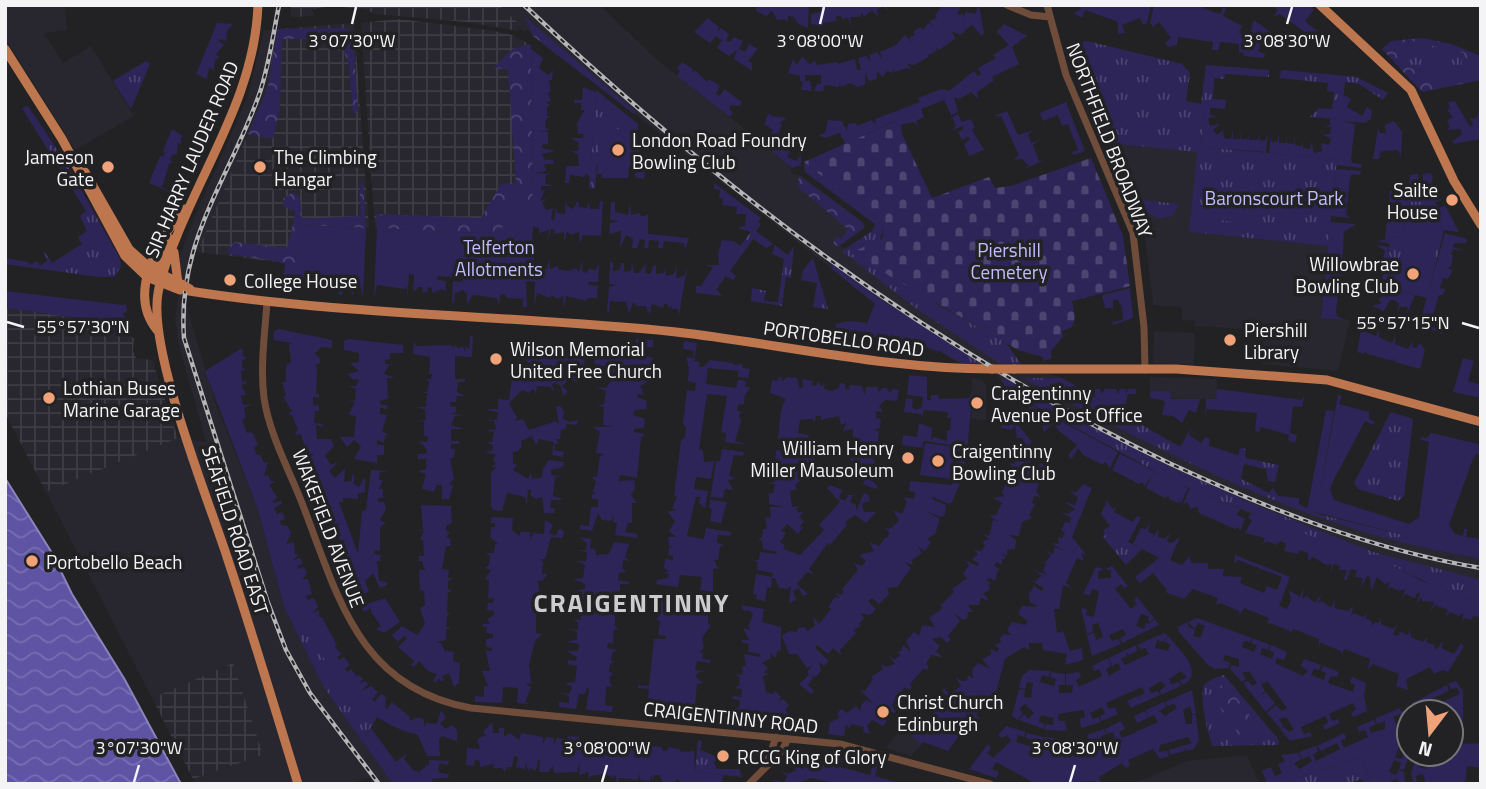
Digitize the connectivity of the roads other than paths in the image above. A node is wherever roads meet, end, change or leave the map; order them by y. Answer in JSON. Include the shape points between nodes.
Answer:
{"nodes":[{"id":1,"x":258,"y":5,"type":"edge"},
{"id":2,"x":1007,"y":5,"type":"edge"},
{"id":3,"x":1047,"y":5,"type":"edge"},
{"id":4,"x":1320,"y":5,"type":"edge"},
{"id":5,"x":1050,"y":17,"type":"junction"},
{"id":6,"x":5,"y":49,"type":"edge"},
{"id":7,"x":62,"y":139,"type":"junction"},
{"id":8,"x":190,"y":204,"type":"junction"},
{"id":9,"x":1481,"y":225,"type":"edge"},
{"id":10,"x":174,"y":243,"type":"junction"},
{"id":11,"x":159,"y":248,"type":"junction"},
{"id":12,"x":129,"y":249,"type":"junction"},
{"id":13,"x":153,"y":275,"type":"junction"},
{"id":14,"x":185,"y":289,"type":"junction"},
{"id":15,"x":145,"y":290,"type":"junction"},
{"id":16,"x":157,"y":301,"type":"junction"},
{"id":17,"x":267,"y":302,"type":"junction"},
{"id":18,"x":157,"y":330,"type":"junction"},
{"id":19,"x":1145,"y":370,"type":"junction"},
{"id":20,"x":1481,"y":422,"type":"edge"},
{"id":21,"x":463,"y":707,"type":"joint"},
{"id":22,"x":776,"y":737,"type":"junction"},
{"id":23,"x":788,"y":739,"type":"junction"},
{"id":24,"x":766,"y":763,"type":"junction"},
{"id":25,"x":298,"y":784,"type":"edge"},
{"id":26,"x":749,"y":784,"type":"edge"},
{"id":27,"x":990,"y":784,"type":"edge"}],
"edges":[{"from":1,"to":8,"type":"main road","name":"SIR HARRY LAUDER ROAD","via":[[246,82]]},
{"from":2,"to":5,"type":"street"},
{"from":3,"to":5,"type":"street","name":"NORTHFIELD BROADWAY"},
{"from":4,"to":9,"type":"main road","via":[[1411,90],[1454,181]]},
{"from":5,"to":19,"type":"street","name":"NORTHFIELD BROADWAY","via":[[1066,75],[1133,233]]},
{"from":6,"to":7,"type":"main road"},
{"from":7,"to":12,"type":"main road"},
{"from":7,"to":13,"type":"main road","via":[[114,237]]},
{"from":8,"to":10,"type":"main road","name":"SIR HARRY LAUDER ROAD"},
{"from":8,"to":11,"type":"main road"},
{"from":8,"to":13,"type":"main road"},
{"from":10,"to":13,"type":"main road","name":"SIR HARRY LAUDER ROAD"},
{"from":10,"to":14,"type":"main road","via":[[174,266]]},
{"from":11,"to":12,"type":"main road","via":[[141,253]]},
{"from":11,"to":13,"type":"main road"},
{"from":12,"to":13,"type":"main road"},
{"from":13,"to":14,"type":"main road","name":"PORTOBELLO ROAD"},
{"from":13,"to":15,"type":"main road"},
{"from":13,"to":15,"type":"main road"},
{"from":13,"to":16,"type":"main road","name":"SEAFIELD ROAD EAST"},
{"from":13,"to":18,"type":"main road","via":[[151,302]]},
{"from":14,"to":16,"type":"main road"},
{"from":14,"to":17,"type":"main road","name":"PORTOBELLO ROAD"},
{"from":15,"to":18,"type":"main road","via":[[149,318]]},
{"from":16,"to":18,"type":"main road","name":"SEAFIELD ROAD EAST"},
{"from":17,"to":19,"type":"main road","name":"PORTOBELLO ROAD","bridge":true,"via":[[674,332],[905,366]]},
{"from":17,"to":21,"type":"street","name":"WAKEFIELD AVENUE","via":[[266,406],[347,618],[366,648],[394,676],[427,696]]},
{"from":18,"to":25,"type":"main road","name":"SEAFIELD ROAD EAST"},
{"from":19,"to":20,"type":"main road","name":"PORTOBELLO ROAD","via":[[1340,382]]},
{"from":21,"to":22,"type":"street","name":"CRAIGENTINNY ROAD"},
{"from":22,"to":23,"type":"street","name":"CRAIGENTINNY ROAD"},
{"from":22,"to":24,"type":"street"},
{"from":23,"to":24,"type":"street","via":[[781,752]]},
{"from":23,"to":27,"type":"street","name":"CRAIGENTINNY ROAD","via":[[858,748]]},
{"from":24,"to":26,"type":"street"}]}
